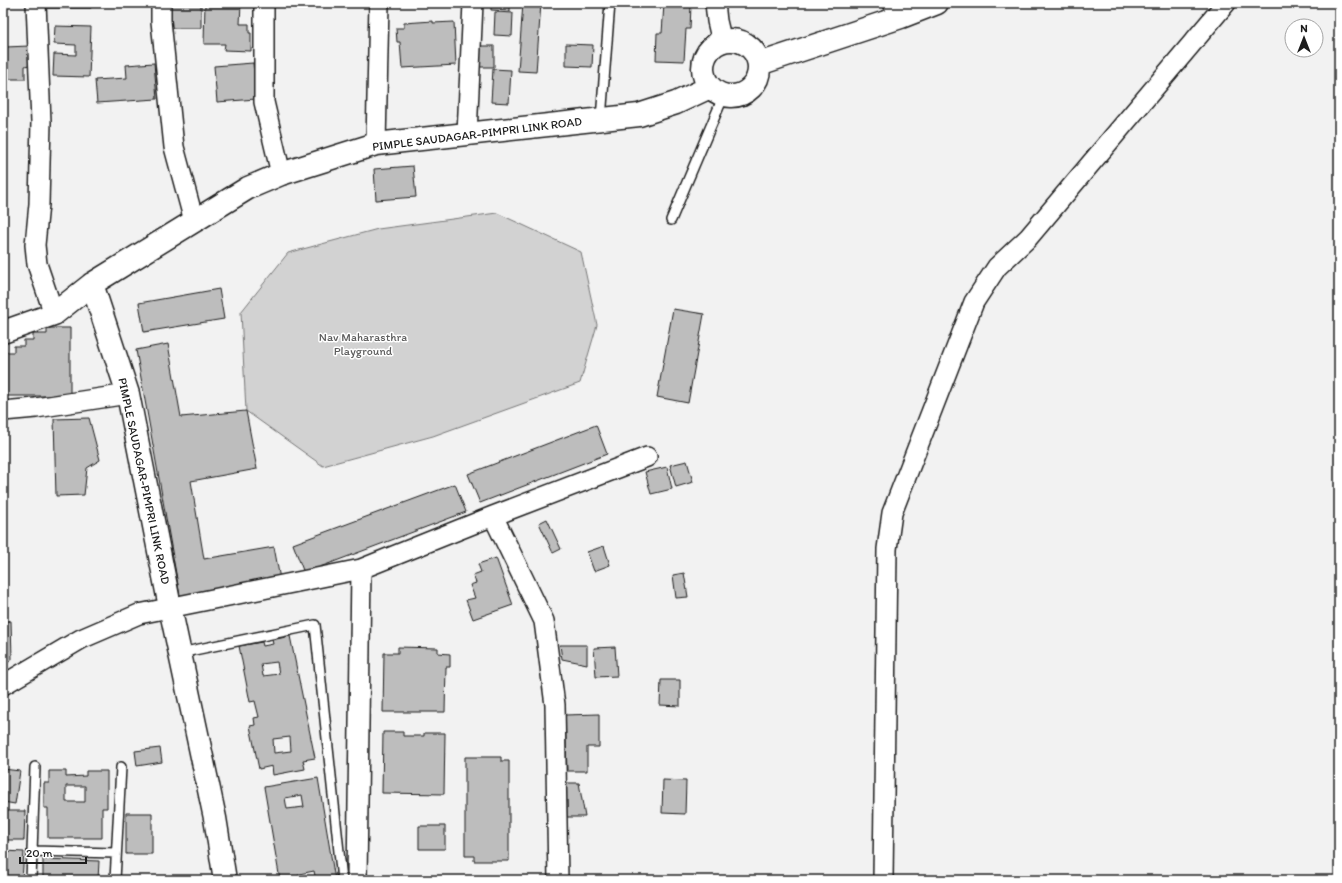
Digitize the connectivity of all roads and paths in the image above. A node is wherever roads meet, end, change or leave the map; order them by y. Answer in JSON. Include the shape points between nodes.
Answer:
{"nodes":[{"id":1,"x":36,"y":3,"type":"edge"},
{"id":2,"x":162,"y":3,"type":"edge"},
{"id":3,"x":264,"y":3,"type":"edge"},
{"id":4,"x":379,"y":3,"type":"edge"},
{"id":5,"x":473,"y":3,"type":"edge"},
{"id":6,"x":610,"y":3,"type":"edge"},
{"id":7,"x":715,"y":3,"type":"edge"},
{"id":8,"x":938,"y":3,"type":"edge"},
{"id":9,"x":1226,"y":3,"type":"edge"},
{"id":10,"x":897,"y":10,"type":"edge"},
{"id":11,"x":722,"y":42,"type":"junction"},
{"id":12,"x":759,"y":64,"type":"junction"},
{"id":13,"x":717,"y":91,"type":"junction"},
{"id":14,"x":601,"y":120,"type":"junction"},
{"id":15,"x":467,"y":134,"type":"junction"},
{"id":16,"x":376,"y":144,"type":"junction"},
{"id":17,"x":281,"y":174,"type":"junction"},
{"id":18,"x":671,"y":220,"type":"dead end"},
{"id":19,"x":194,"y":221,"type":"junction"},
{"id":20,"x":92,"y":284,"type":"junction"},
{"id":21,"x":54,"y":314,"type":"junction"},
{"id":22,"x":3,"y":332,"type":"edge"},
{"id":23,"x":128,"y":394,"type":"junction"},
{"id":24,"x":3,"y":411,"type":"edge"},
{"id":25,"x":647,"y":457,"type":"dead end"},
{"id":26,"x":493,"y":516,"type":"junction"},
{"id":27,"x":362,"y":569,"type":"junction"},
{"id":28,"x":170,"y":607,"type":"junction"},
{"id":29,"x":180,"y":653,"type":"junction"},
{"id":30,"x":3,"y":685,"type":"edge"},
{"id":31,"x":35,"y":767,"type":"dead end"},
{"id":32,"x":120,"y":767,"type":"dead end"},
{"id":33,"x":32,"y":851,"type":"junction"},
{"id":34,"x":116,"y":853,"type":"junction"},
{"id":35,"x":31,"y":880,"type":"edge"},
{"id":36,"x":115,"y":880,"type":"edge"},
{"id":37,"x":225,"y":880,"type":"edge"},
{"id":38,"x":342,"y":880,"type":"edge"},
{"id":39,"x":357,"y":880,"type":"edge"},
{"id":40,"x":558,"y":880,"type":"edge"},
{"id":41,"x":883,"y":880,"type":"edge"}],
"edges":[{"from":1,"to":21,"type":"street","via":[[42,122],[35,246],[37,264]]},
{"from":2,"to":19,"type":"street","via":[[161,21],[174,147]]},
{"from":3,"to":17,"type":"street","via":[[264,102]]},
{"from":4,"to":16,"type":"street"},
{"from":5,"to":15,"type":"street"},
{"from":6,"to":14,"type":"lane"},
{"from":7,"to":11,"type":"street"},
{"from":8,"to":10,"type":"street"},
{"from":9,"to":41,"type":"street","via":[[1028,238],[997,267],[974,302],[892,513],[887,549]]},
{"from":10,"to":12,"type":"street"},
{"from":11,"to":12,"type":"street","via":[[733,40],[744,43],[752,49]]},
{"from":11,"to":13,"type":"street","via":[[708,51],[703,61],[704,78]]},
{"from":12,"to":13,"type":"street","via":[[756,81],[750,90],[740,95],[729,96]]},
{"from":13,"to":14,"type":"street","name":"PIMPLE SAUDAGAR-PIMPRI LINK ROAD","via":[[639,116]]},
{"from":13,"to":18,"type":"lane"},
{"from":14,"to":15,"type":"street","name":"PIMPLE SAUDAGAR-PIMPRI LINK ROAD"},
{"from":15,"to":16,"type":"street","name":"PIMPLE SAUDAGAR-PIMPRI LINK ROAD"},
{"from":16,"to":17,"type":"street","name":"PIMPLE SAUDAGAR-PIMPRI LINK ROAD"},
{"from":17,"to":19,"type":"street","name":"PIMPLE SAUDAGAR-PIMPRI LINK ROAD","via":[[248,188]]},
{"from":19,"to":20,"type":"street","name":"PIMPLE SAUDAGAR-PIMPRI LINK ROAD"},
{"from":20,"to":21,"type":"street"},
{"from":20,"to":23,"type":"street","name":"PIMPLE SAUDAGAR-PIMPRI LINK ROAD"},
{"from":21,"to":22,"type":"street"},
{"from":23,"to":24,"type":"street"},
{"from":23,"to":28,"type":"street","name":"PIMPLE SAUDAGAR-PIMPRI LINK ROAD"},
{"from":25,"to":26,"type":"street"},
{"from":26,"to":27,"type":"street"},
{"from":26,"to":40,"type":"street","via":[[544,621],[555,704]]},
{"from":27,"to":28,"type":"street"},
{"from":27,"to":39,"type":"street"},
{"from":28,"to":29,"type":"street","name":"PIMPLE SAUDAGAR-PIMPRI LINK ROAD"},
{"from":28,"to":30,"type":"street","via":[[139,614],[81,639]]},
{"from":29,"to":37,"type":"street","name":"PIMPLE SAUDAGAR-PIMPRI LINK ROAD","via":[[215,818]]},
{"from":29,"to":38,"type":"lane","via":[[315,625]]},
{"from":31,"to":33,"type":"lane"},
{"from":32,"to":34,"type":"lane"},
{"from":33,"to":34,"type":"lane"},
{"from":33,"to":35,"type":"lane"},
{"from":34,"to":36,"type":"lane"}]}
